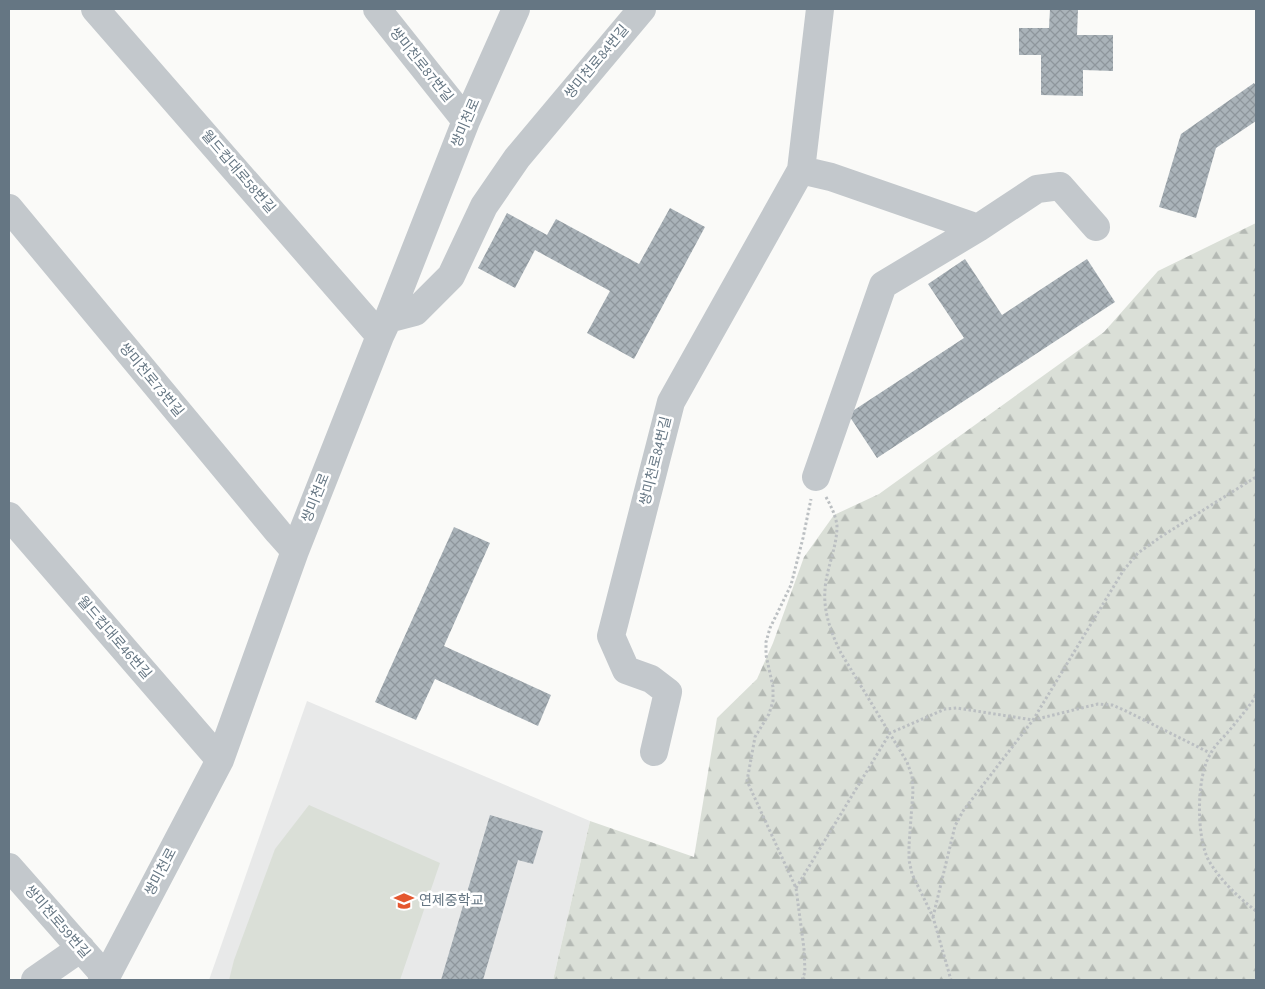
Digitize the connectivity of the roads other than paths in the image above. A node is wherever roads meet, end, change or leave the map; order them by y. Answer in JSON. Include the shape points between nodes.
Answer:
{"nodes":[{"id":1,"x":95,"y":9,"type":"edge"},
{"id":2,"x":377,"y":9,"type":"edge"},
{"id":3,"x":516,"y":9,"type":"edge"},
{"id":4,"x":642,"y":9,"type":"edge"},
{"id":5,"x":820,"y":9,"type":"edge"},
{"id":6,"x":466,"y":121,"type":"junction"},
{"id":7,"x":801,"y":170,"type":"junction"},
{"id":8,"x":9,"y":208,"type":"edge"},
{"id":9,"x":1096,"y":227,"type":"dead end"},
{"id":10,"x":978,"y":228,"type":"junction"},
{"id":11,"x":384,"y":328,"type":"junction"},
{"id":12,"x":816,"y":477,"type":"road end"},
{"id":13,"x":9,"y":516,"type":"edge"},
{"id":14,"x":295,"y":551,"type":"junction"},
{"id":15,"x":654,"y":752,"type":"dead end"},
{"id":16,"x":220,"y":760,"type":"junction"},
{"id":17,"x":9,"y":867,"type":"edge"},
{"id":18,"x":81,"y":948,"type":"junction"},
{"id":19,"x":104,"y":979,"type":"edge"},
{"id":20,"x":35,"y":980,"type":"edge"}],
"edges":[{"from":1,"to":11,"type":"street","name":"월드컵대로58번길"},
{"from":2,"to":6,"type":"street","name":"쌍미천로87번길"},
{"from":3,"to":6,"type":"street","name":"쌍미천로"},
{"from":4,"to":11,"type":"street","name":"쌍미천로84번길","via":[[517,158],[484,206],[451,276],[415,312]]},
{"from":5,"to":7,"type":"street","name":"쌍미천로84번길"},
{"from":6,"to":11,"type":"street","name":"쌍미천로"},
{"from":7,"to":10,"type":"street","via":[[831,177]]},
{"from":7,"to":15,"type":"street","name":"쌍미천로84번길","via":[[671,402],[611,636],[626,670],[668,692]]},
{"from":8,"to":14,"type":"street","name":"쌍미천로73번길"},
{"from":9,"to":10,"type":"street","via":[[1060,186],[1037,188]]},
{"from":10,"to":12,"type":"street","via":[[883,285]]},
{"from":11,"to":14,"type":"street","name":"쌍미천로"},
{"from":13,"to":16,"type":"street","name":"월드컵대로46번길"},
{"from":14,"to":16,"type":"street","name":"쌍미천로"},
{"from":16,"to":19,"type":"street","name":"쌍미천로"},
{"from":17,"to":18,"type":"street","name":"쌍미천로59번길"},
{"from":18,"to":19,"type":"street","name":"쌍미천로59번길"},
{"from":18,"to":20,"type":"street"}]}
